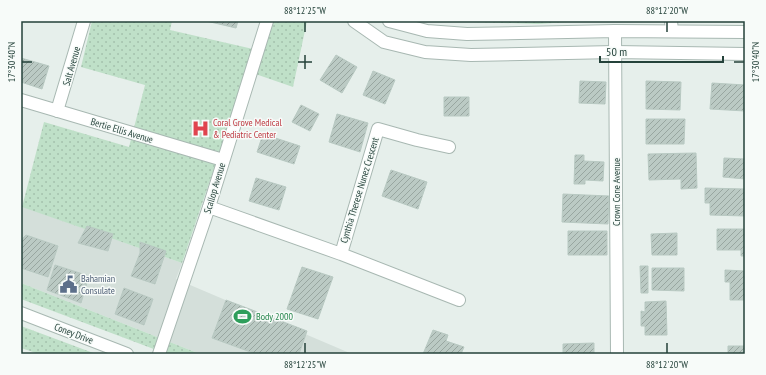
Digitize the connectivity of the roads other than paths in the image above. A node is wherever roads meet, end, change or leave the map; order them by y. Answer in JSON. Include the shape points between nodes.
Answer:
{"nodes":[{"id":1,"x":84,"y":21,"type":"edge"},
{"id":2,"x":266,"y":21,"type":"edge"},
{"id":3,"x":354,"y":21,"type":"edge"},
{"id":4,"x":389,"y":21,"type":"edge"},
{"id":5,"x":671,"y":26,"type":"edge"},
{"id":6,"x":615,"y":31,"type":"junction"},
{"id":7,"x":745,"y":32,"type":"edge"},
{"id":8,"x":616,"y":52,"type":"junction"},
{"id":9,"x":745,"y":54,"type":"edge"},
{"id":10,"x":21,"y":100,"type":"edge"},
{"id":11,"x":58,"y":111,"type":"junction"},
{"id":12,"x":449,"y":147,"type":"dead end"},
{"id":13,"x":223,"y":160,"type":"junction"},
{"id":14,"x":209,"y":207,"type":"junction"},
{"id":15,"x":340,"y":254,"type":"junction"},
{"id":16,"x":459,"y":300,"type":"dead end"},
{"id":17,"x":21,"y":313,"type":"edge"},
{"id":18,"x":127,"y":354,"type":"edge"},
{"id":19,"x":159,"y":354,"type":"edge"},
{"id":20,"x":617,"y":354,"type":"edge"}],
"edges":[{"from":1,"to":11,"type":"street","name":"Salt Avenue"},
{"from":2,"to":13,"type":"street","name":"Scallop Avenue"},
{"from":3,"to":8,"type":"street","via":[[384,42],[426,52],[471,55]]},
{"from":4,"to":6,"type":"street","via":[[427,31],[467,34]]},
{"from":5,"to":6,"type":"street"},
{"from":5,"to":7,"type":"street"},
{"from":6,"to":8,"type":"street","name":"Crown Cone Avenue"},
{"from":8,"to":9,"type":"street"},
{"from":8,"to":20,"type":"street","name":"Crown Cone Avenue"},
{"from":10,"to":11,"type":"street","name":"Bertie Ellis Avenue"},
{"from":11,"to":13,"type":"street","name":"Bertie Ellis Avenue"},
{"from":12,"to":15,"type":"street","name":"Cynthia Therese Nunez Crescent","via":[[378,129]]},
{"from":13,"to":14,"type":"street","name":"Scallop Avenue"},
{"from":14,"to":15,"type":"street","name":"Cynthia Therese Nunez Crescent"},
{"from":14,"to":19,"type":"street","name":"Scallop Avenue"},
{"from":15,"to":16,"type":"street","name":"Cynthia Therese Nunez Crescent"},
{"from":17,"to":18,"type":"street","name":"Coney Drive"}]}
